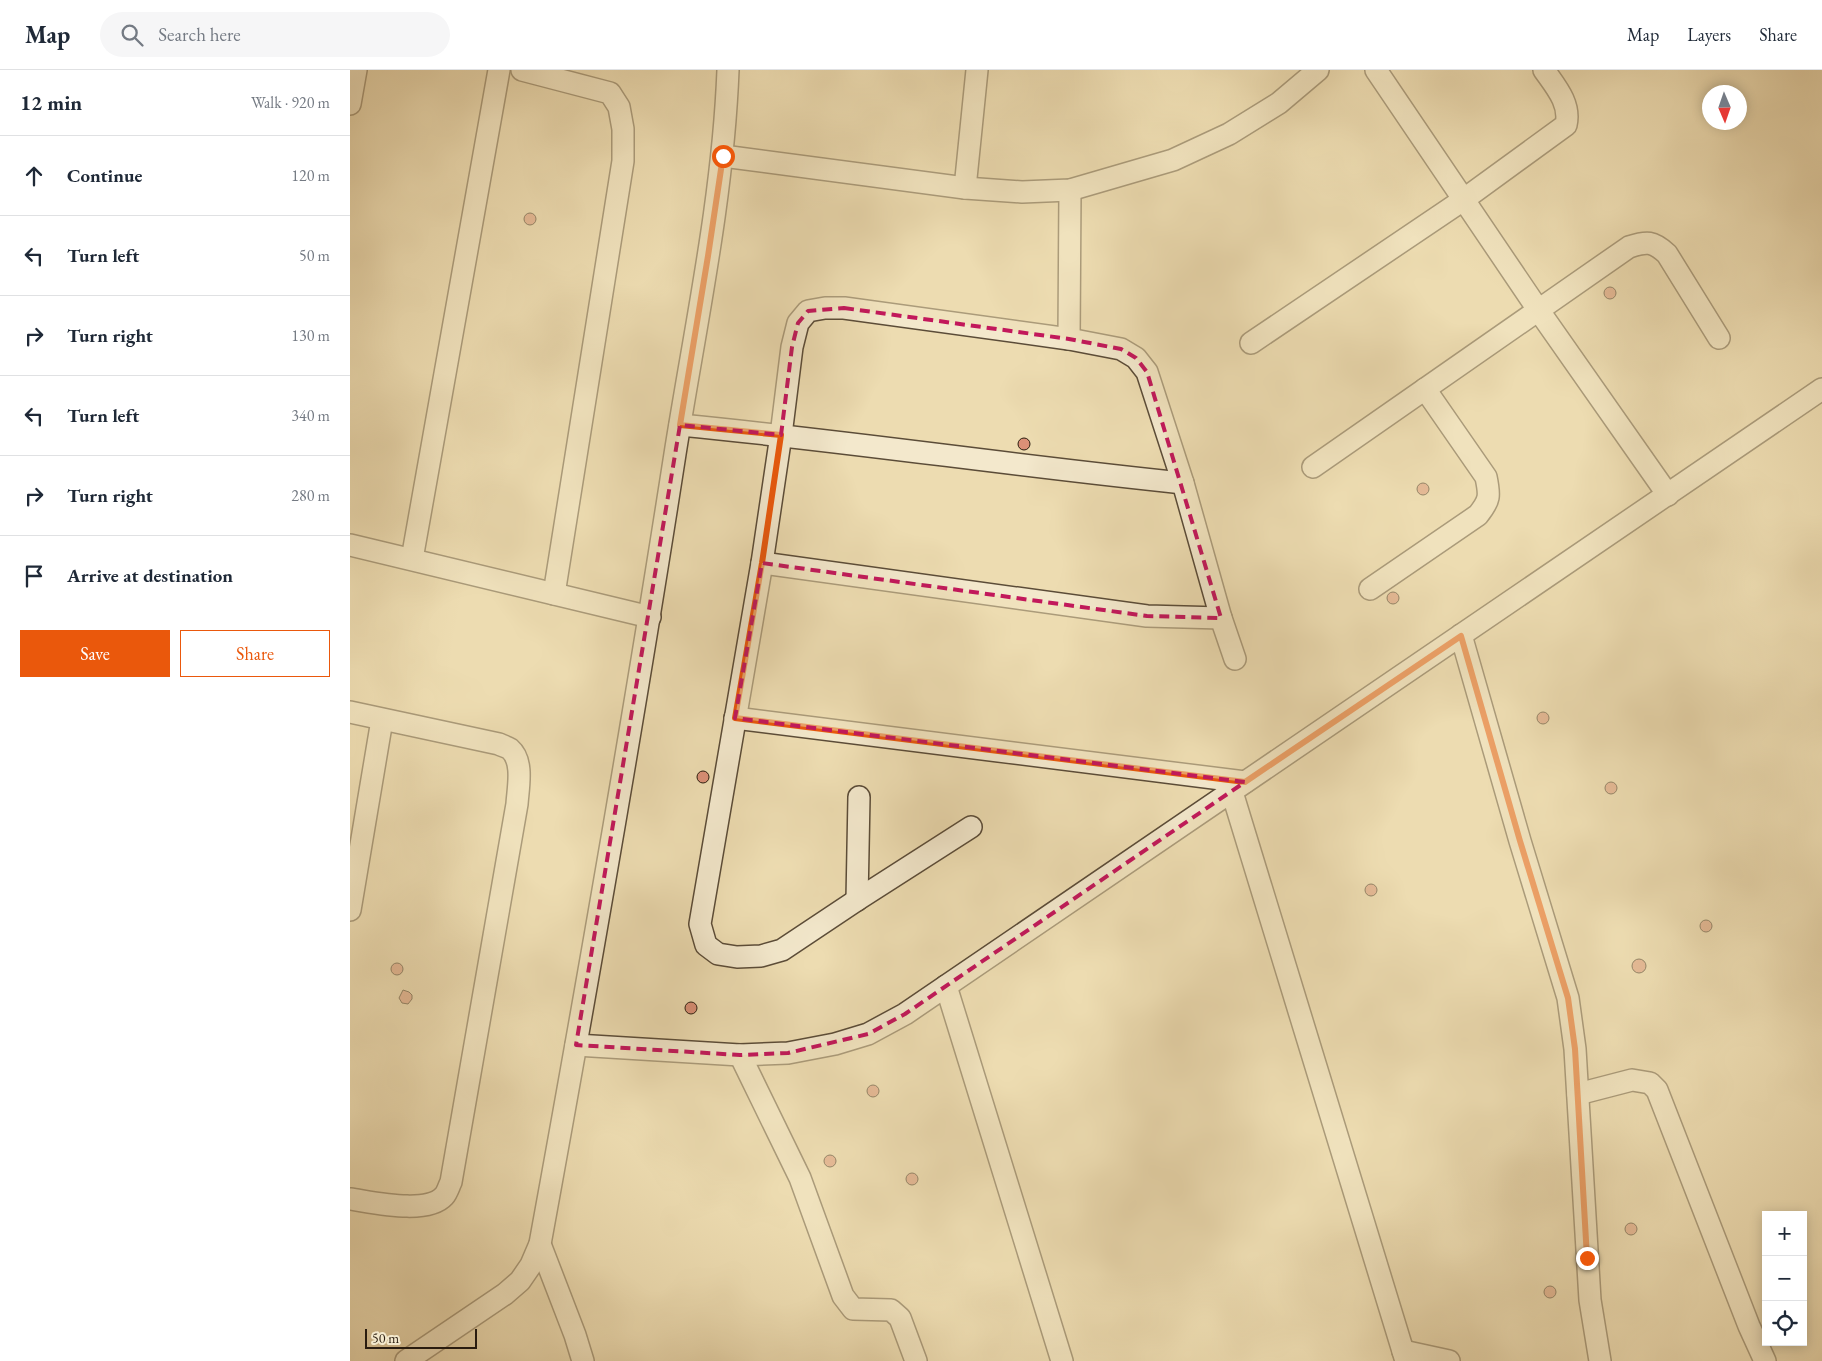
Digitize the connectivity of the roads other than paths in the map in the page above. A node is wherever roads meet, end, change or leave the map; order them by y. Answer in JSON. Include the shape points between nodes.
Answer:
{"nodes":[{"id":1,"x":356,"y":70,"type":"edge"},
{"id":2,"x":499,"y":70,"type":"edge"},
{"id":3,"x":522,"y":70,"type":"edge"},
{"id":4,"x":728,"y":70,"type":"edge"},
{"id":5,"x":977,"y":70,"type":"edge"},
{"id":6,"x":1318,"y":70,"type":"edge"},
{"id":7,"x":1376,"y":70,"type":"edge"},
{"id":8,"x":1544,"y":70,"type":"edge"},
{"id":9,"x":350,"y":104,"type":"edge"},
{"id":10,"x":723,"y":156,"type":"junction"},
{"id":11,"x":965,"y":188,"type":"junction"},
{"id":12,"x":1070,"y":190,"type":"junction"},
{"id":13,"x":1463,"y":200,"type":"junction"},
{"id":14,"x":1539,"y":311,"type":"junction"},
{"id":15,"x":1719,"y":338,"type":"dead end"},
{"id":16,"x":1070,"y":339,"type":"junction"},
{"id":17,"x":1251,"y":343,"type":"dead end"},
{"id":18,"x":1425,"y":389,"type":"junction"},
{"id":19,"x":1822,"y":389,"type":"edge"},
{"id":20,"x":680,"y":425,"type":"junction"},
{"id":21,"x":781,"y":435,"type":"junction"},
{"id":22,"x":1313,"y":468,"type":"dead end"},
{"id":23,"x":1183,"y":483,"type":"junction"},
{"id":24,"x":1668,"y":495,"type":"junction"},
{"id":25,"x":350,"y":545,"type":"edge"},
{"id":26,"x":412,"y":559,"type":"junction"},
{"id":27,"x":762,"y":563,"type":"junction"},
{"id":28,"x":1370,"y":589,"type":"dead end"},
{"id":29,"x":554,"y":594,"type":"junction"},
{"id":30,"x":650,"y":617,"type":"junction"},
{"id":31,"x":1221,"y":618,"type":"junction"},
{"id":32,"x":1461,"y":636,"type":"junction"},
{"id":33,"x":1235,"y":659,"type":"dead end"},
{"id":34,"x":350,"y":712,"type":"edge"},
{"id":35,"x":735,"y":718,"type":"junction"},
{"id":36,"x":382,"y":720,"type":"junction"},
{"id":37,"x":1238,"y":787,"type":"junction"},
{"id":38,"x":859,"y":796,"type":"dead end"},
{"id":39,"x":971,"y":828,"type":"dead end"},
{"id":40,"x":857,"y":900,"type":"junction"},
{"id":41,"x":350,"y":910,"type":"edge"},
{"id":42,"x":946,"y":986,"type":"junction"},
{"id":43,"x":576,"y":1046,"type":"junction"},
{"id":44,"x":740,"y":1054,"type":"junction"},
{"id":45,"x":1578,"y":1094,"type":"junction"},
{"id":46,"x":350,"y":1199,"type":"edge"},
{"id":47,"x":540,"y":1244,"type":"junction"},
{"id":48,"x":1405,"y":1356,"type":"edge"},
{"id":49,"x":406,"y":1361,"type":"edge"},
{"id":50,"x":583,"y":1361,"type":"edge"},
{"id":51,"x":916,"y":1361,"type":"edge"},
{"id":52,"x":1062,"y":1361,"type":"edge"},
{"id":53,"x":1448,"y":1361,"type":"edge"},
{"id":54,"x":1600,"y":1361,"type":"edge"},
{"id":55,"x":1765,"y":1361,"type":"edge"}],
"edges":[{"from":1,"to":9,"type":"street"},
{"from":2,"to":26,"type":"street"},
{"from":3,"to":29,"type":"street","via":[[610,93],[619,107],[623,130],[623,161]]},
{"from":4,"to":10,"type":"street"},
{"from":5,"to":11,"type":"street"},
{"from":6,"to":12,"type":"street","via":[[1279,103],[1230,134],[1173,160]]},
{"from":7,"to":13,"type":"street"},
{"from":8,"to":13,"type":"street","via":[[1567,108],[1566,125]]},
{"from":10,"to":11,"type":"street"},
{"from":10,"to":20,"type":"street"},
{"from":11,"to":12,"type":"street","via":[[1022,192]]},
{"from":12,"to":16,"type":"street"},
{"from":13,"to":14,"type":"street"},
{"from":13,"to":17,"type":"street"},
{"from":14,"to":15,"type":"street","via":[[1629,247],[1643,242],[1657,245],[1667,254]]},
{"from":14,"to":18,"type":"street"},
{"from":14,"to":24,"type":"street"},
{"from":16,"to":21,"type":"street","via":[[844,308],[808,311],[798,323],[792,347]]},
{"from":16,"to":23,"type":"street","via":[[1121,349],[1136,358],[1147,372]]},
{"from":18,"to":22,"type":"street"},
{"from":18,"to":28,"type":"street","via":[[1486,477],[1488,503],[1478,515]]},
{"from":19,"to":24,"type":"street"},
{"from":20,"to":21,"type":"street"},
{"from":20,"to":30,"type":"street"},
{"from":21,"to":23,"type":"street"},
{"from":21,"to":27,"type":"street"},
{"from":23,"to":31,"type":"street"},
{"from":24,"to":32,"type":"street"},
{"from":25,"to":26,"type":"street"},
{"from":26,"to":29,"type":"street"},
{"from":27,"to":31,"type":"street","via":[[1147,616]]},
{"from":27,"to":35,"type":"street"},
{"from":29,"to":30,"type":"street"},
{"from":30,"to":43,"type":"street"},
{"from":31,"to":33,"type":"street"},
{"from":32,"to":37,"type":"street"},
{"from":32,"to":45,"type":"street","via":[[1568,998]]},
{"from":34,"to":36,"type":"street"},
{"from":35,"to":37,"type":"street"},
{"from":35,"to":40,"type":"street","via":[[700,924],[706,946],[718,954],[738,957],[761,956],[782,950]]},
{"from":36,"to":41,"type":"street"},
{"from":36,"to":46,"type":"street","via":[[499,744],[511,750],[519,775],[517,804],[451,1182],[444,1196],[433,1203],[408,1207]]},
{"from":37,"to":42,"type":"street"},
{"from":37,"to":48,"type":"street"},
{"from":38,"to":40,"type":"street"},
{"from":39,"to":40,"type":"street"},
{"from":42,"to":44,"type":"street","via":[[868,1034],[788,1053]]},
{"from":42,"to":52,"type":"street"},
{"from":43,"to":44,"type":"street"},
{"from":43,"to":47,"type":"street"},
{"from":44,"to":51,"type":"street","via":[[800,1178],[843,1296],[853,1309],[891,1310],[900,1318]]},
{"from":45,"to":54,"type":"street","via":[[1590,1300]]},
{"from":45,"to":55,"type":"street","via":[[1632,1080],[1650,1083],[1657,1090]]},
{"from":47,"to":49,"type":"street","via":[[520,1281]]},
{"from":47,"to":50,"type":"street"},
{"from":48,"to":53,"type":"street"}]}
